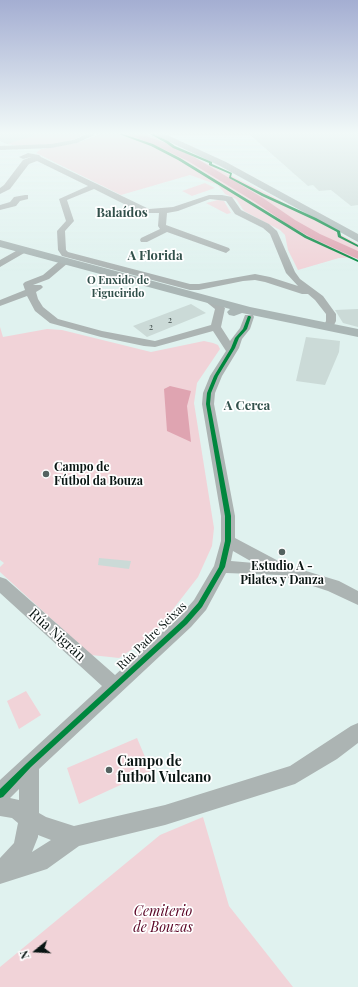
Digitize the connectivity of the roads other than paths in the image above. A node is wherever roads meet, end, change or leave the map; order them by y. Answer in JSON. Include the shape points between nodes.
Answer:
{"nodes":[{"id":1,"x":13,"y":180,"type":"edge"},
{"id":2,"x":81,"y":180,"type":"edge"},
{"id":3,"x":252,"y":180,"type":"edge"},
{"id":4,"x":258,"y":180,"type":"edge"},
{"id":5,"x":95,"y":186,"type":"junction"},
{"id":6,"x":0,"y":192,"type":"edge"},
{"id":7,"x":25,"y":197,"type":"dead end"},
{"id":8,"x":0,"y":208,"type":"edge"},
{"id":9,"x":163,"y":211,"type":"junction"},
{"id":10,"x":167,"y":229,"type":"junction"},
{"id":11,"x":358,"y":234,"type":"edge"},
{"id":12,"x":358,"y":238,"type":"edge"},
{"id":13,"x":144,"y":240,"type":"dead end"},
{"id":14,"x":0,"y":244,"type":"edge"},
{"id":15,"x":23,"y":250,"type":"junction"},
{"id":16,"x":226,"y":250,"type":"dead end"},
{"id":17,"x":0,"y":264,"type":"edge"},
{"id":18,"x":60,"y":268,"type":"junction"},
{"id":19,"x":290,"y":274,"type":"junction"},
{"id":20,"x":282,"y":284,"type":"junction"},
{"id":21,"x":302,"y":285,"type":"junction"},
{"id":22,"x":34,"y":292,"type":"junction"},
{"id":23,"x":313,"y":293,"type":"junction"},
{"id":24,"x":216,"y":302,"type":"junction"},
{"id":25,"x":0,"y":303,"type":"edge"},
{"id":26,"x":244,"y":313,"type":"junction"},
{"id":27,"x":217,"y":326,"type":"junction"},
{"id":28,"x":328,"y":327,"type":"junction"},
{"id":29,"x":358,"y":333,"type":"edge"},
{"id":30,"x":240,"y":334,"type":"junction"},
{"id":31,"x":231,"y":351,"type":"junction"},
{"id":32,"x":228,"y":541,"type":"junction"},
{"id":33,"x":222,"y":567,"type":"junction"},
{"id":34,"x":281,"y":570,"type":"junction"},
{"id":35,"x":0,"y":584,"type":"edge"},
{"id":36,"x":358,"y":598,"type":"edge"},
{"id":37,"x":114,"y":686,"type":"junction"},
{"id":38,"x":358,"y":732,"type":"edge"},
{"id":39,"x":29,"y":765,"type":"junction"},
{"id":40,"x":0,"y":794,"type":"edge"},
{"id":41,"x":0,"y":806,"type":"edge"},
{"id":42,"x":29,"y":818,"type":"junction"},
{"id":43,"x":74,"y":837,"type":"junction"},
{"id":44,"x":0,"y":873,"type":"edge"}],
"edges":[{"from":1,"to":6,"type":"street"},
{"from":2,"to":5,"type":"street"},
{"from":3,"to":12,"type":"main road"},
{"from":4,"to":11,"type":"main road"},
{"from":5,"to":9,"type":"street","via":[[137,207],[148,211]]},
{"from":5,"to":20,"type":"street","via":[[63,199],[70,221],[61,231],[62,250],[65,254],[194,287],[250,277]]},
{"from":7,"to":8,"type":"street"},
{"from":9,"to":10,"type":"street","via":[[162,226]]},
{"from":9,"to":19,"type":"street","via":[[209,197],[229,199],[238,212],[266,226],[274,233]]},
{"from":10,"to":13,"type":"street"},
{"from":10,"to":16,"type":"street"},
{"from":14,"to":15,"type":"main road"},
{"from":15,"to":17,"type":"street"},
{"from":15,"to":18,"type":"main road"},
{"from":18,"to":22,"type":"street"},
{"from":18,"to":24,"type":"main road","via":[[84,267]]},
{"from":19,"to":20,"type":"street"},
{"from":19,"to":21,"type":"street"},
{"from":20,"to":21,"type":"street"},
{"from":20,"to":23,"type":"street"},
{"from":21,"to":23,"type":"street"},
{"from":22,"to":25,"type":"street"},
{"from":22,"to":27,"type":"street","via":[[39,309],[54,321],[144,344],[155,344]]},
{"from":23,"to":28,"type":"street","via":[[331,314]]},
{"from":24,"to":26,"type":"main road"},
{"from":24,"to":27,"type":"street","via":[[220,308]]},
{"from":26,"to":27,"type":"street"},
{"from":26,"to":28,"type":"main road","via":[[266,313]]},
{"from":26,"to":30,"type":"street","name":"Rúa Padre Seixas","via":[[245,329]]},
{"from":27,"to":30,"type":"street","via":[[227,333]]},
{"from":27,"to":31,"type":"street"},
{"from":28,"to":29,"type":"main road"},
{"from":30,"to":31,"type":"street","name":"Rúa Padre Seixas"},
{"from":31,"to":32,"type":"street","name":"Rúa Padre Seixas","via":[[211,385],[208,399],[228,516]]},
{"from":32,"to":33,"type":"street","name":"Rúa Padre Seixas"},
{"from":32,"to":34,"type":"street"},
{"from":33,"to":34,"type":"street"},
{"from":33,"to":37,"type":"street","name":"Rúa Padre Seixas","via":[[200,605],[185,622]]},
{"from":34,"to":36,"type":"street","via":[[333,586]]},
{"from":35,"to":37,"type":"street","name":"Rúa Nigrán"},
{"from":37,"to":39,"type":"street","name":"Rúa Padre Seixas"},
{"from":38,"to":43,"type":"street","via":[[295,774],[165,814]]},
{"from":39,"to":40,"type":"street","name":"Rúa Padre Seixas"},
{"from":39,"to":42,"type":"street"},
{"from":41,"to":42,"type":"street","via":[[16,809]]},
{"from":42,"to":43,"type":"street","via":[[40,826]]},
{"from":42,"to":44,"type":"street","via":[[22,850]]},
{"from":43,"to":44,"type":"street","via":[[39,861]]}]}
